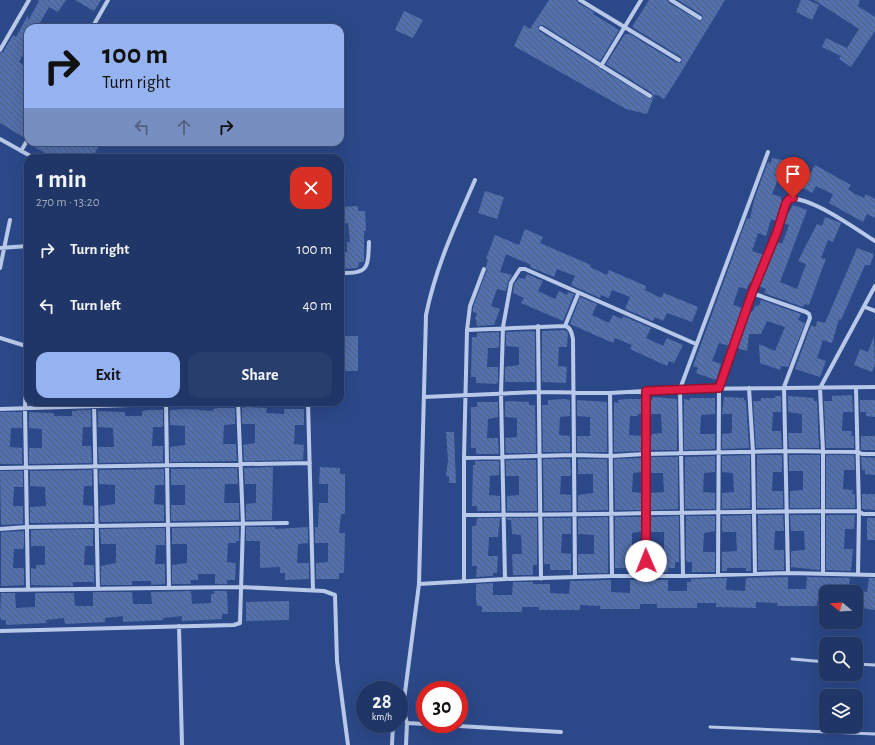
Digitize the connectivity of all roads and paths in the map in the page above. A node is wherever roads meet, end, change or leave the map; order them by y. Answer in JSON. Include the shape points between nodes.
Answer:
{"nodes":[{"id":1,"x":30,"y":0,"type":"edge"},
{"id":2,"x":108,"y":0,"type":"edge"},
{"id":3,"x":580,"y":0,"type":"edge"},
{"id":4,"x":641,"y":0,"type":"edge"},
{"id":5,"x":671,"y":0,"type":"edge"},
{"id":6,"x":700,"y":18,"type":"dead end"},
{"id":7,"x":94,"y":24,"type":"edge"},
{"id":8,"x":624,"y":26,"type":"junction"},
{"id":9,"x":541,"y":28,"type":"dead end"},
{"id":10,"x":0,"y":50,"type":"edge"},
{"id":11,"x":679,"y":60,"type":"dead end"},
{"id":12,"x":601,"y":66,"type":"junction"},
{"id":13,"x":650,"y":96,"type":"dead end"},
{"id":14,"x":0,"y":139,"type":"edge"},
{"id":15,"x":24,"y":146,"type":"edge"},
{"id":16,"x":21,"y":151,"type":"junction"},
{"id":17,"x":768,"y":152,"type":"dead end"},
{"id":18,"x":27,"y":154,"type":"edge"},
{"id":19,"x":475,"y":180,"type":"dead end"},
{"id":20,"x":10,"y":220,"type":"dead end"},
{"id":21,"x":875,"y":241,"type":"edge"},
{"id":22,"x":369,"y":242,"type":"dead end"},
{"id":23,"x":24,"y":246,"type":"edge"},
{"id":24,"x":2,"y":248,"type":"edge"},
{"id":25,"x":0,"y":268,"type":"edge"},
{"id":26,"x":484,"y":269,"type":"dead end"},
{"id":27,"x":344,"y":273,"type":"edge"},
{"id":28,"x":875,"y":286,"type":"edge"},
{"id":29,"x":752,"y":293,"type":"junction"},
{"id":30,"x":578,"y":294,"type":"junction"},
{"id":31,"x":865,"y":307,"type":"junction"},
{"id":32,"x":875,"y":311,"type":"edge"},
{"id":33,"x":538,"y":326,"type":"junction"},
{"id":34,"x":565,"y":326,"type":"junction"},
{"id":35,"x":503,"y":327,"type":"junction"},
{"id":36,"x":467,"y":330,"type":"junction"},
{"id":37,"x":0,"y":338,"type":"edge"},
{"id":38,"x":696,"y":344,"type":"junction"},
{"id":39,"x":24,"y":345,"type":"edge"},
{"id":40,"x":784,"y":387,"type":"junction"},
{"id":41,"x":875,"y":387,"type":"edge"},
{"id":42,"x":719,"y":388,"type":"junction"},
{"id":43,"x":749,"y":388,"type":"junction"},
{"id":44,"x":820,"y":388,"type":"junction"},
{"id":45,"x":856,"y":388,"type":"junction"},
{"id":46,"x":680,"y":389,"type":"junction"},
{"id":47,"x":572,"y":391,"type":"junction"},
{"id":48,"x":646,"y":391,"type":"junction"},
{"id":49,"x":537,"y":392,"type":"junction"},
{"id":50,"x":610,"y":392,"type":"junction"},
{"id":51,"x":502,"y":394,"type":"junction"},
{"id":52,"x":465,"y":395,"type":"junction"},
{"id":53,"x":424,"y":397,"type":"junction"},
{"id":54,"x":25,"y":406,"type":"edge"},
{"id":55,"x":66,"y":406,"type":"edge"},
{"id":56,"x":94,"y":406,"type":"edge"},
{"id":57,"x":166,"y":406,"type":"edge"},
{"id":58,"x":238,"y":406,"type":"edge"},
{"id":59,"x":308,"y":406,"type":"edge"},
{"id":60,"x":0,"y":409,"type":"edge"},
{"id":61,"x":25,"y":409,"type":"junction"},
{"id":62,"x":786,"y":451,"type":"junction"},
{"id":63,"x":823,"y":451,"type":"junction"},
{"id":64,"x":753,"y":452,"type":"junction"},
{"id":65,"x":858,"y":452,"type":"junction"},
{"id":66,"x":718,"y":453,"type":"junction"},
{"id":67,"x":645,"y":454,"type":"junction"},
{"id":68,"x":682,"y":454,"type":"junction"},
{"id":69,"x":875,"y":454,"type":"edge"},
{"id":70,"x":573,"y":455,"type":"junction"},
{"id":71,"x":503,"y":456,"type":"junction"},
{"id":72,"x":612,"y":456,"type":"junction"},
{"id":73,"x":538,"y":457,"type":"junction"},
{"id":74,"x":464,"y":458,"type":"junction"},
{"id":75,"x":239,"y":463,"type":"junction"},
{"id":76,"x":310,"y":463,"type":"junction"},
{"id":77,"x":96,"y":465,"type":"junction"},
{"id":78,"x":168,"y":466,"type":"junction"},
{"id":79,"x":26,"y":467,"type":"junction"},
{"id":80,"x":0,"y":468,"type":"edge"},
{"id":81,"x":754,"y":510,"type":"junction"},
{"id":82,"x":824,"y":511,"type":"junction"},
{"id":83,"x":859,"y":511,"type":"junction"},
{"id":84,"x":682,"y":512,"type":"junction"},
{"id":85,"x":718,"y":512,"type":"junction"},
{"id":86,"x":788,"y":512,"type":"junction"},
{"id":87,"x":540,"y":514,"type":"junction"},
{"id":88,"x":573,"y":514,"type":"junction"},
{"id":89,"x":612,"y":514,"type":"junction"},
{"id":90,"x":645,"y":514,"type":"junction"},
{"id":91,"x":875,"y":514,"type":"edge"},
{"id":92,"x":464,"y":515,"type":"junction"},
{"id":93,"x":503,"y":515,"type":"junction"},
{"id":94,"x":287,"y":523,"type":"dead end"},
{"id":95,"x":243,"y":524,"type":"junction"},
{"id":96,"x":169,"y":525,"type":"junction"},
{"id":97,"x":96,"y":526,"type":"junction"},
{"id":98,"x":27,"y":527,"type":"junction"},
{"id":99,"x":0,"y":529,"type":"edge"},
{"id":100,"x":788,"y":573,"type":"junction"},
{"id":101,"x":823,"y":573,"type":"junction"},
{"id":102,"x":755,"y":574,"type":"junction"},
{"id":103,"x":718,"y":575,"type":"junction"},
{"id":104,"x":858,"y":575,"type":"junction"},
{"id":105,"x":875,"y":575,"type":"edge"},
{"id":106,"x":612,"y":576,"type":"junction"},
{"id":107,"x":646,"y":576,"type":"junction"},
{"id":108,"x":682,"y":576,"type":"junction"},
{"id":109,"x":575,"y":577,"type":"junction"},
{"id":110,"x":505,"y":579,"type":"junction"},
{"id":111,"x":541,"y":579,"type":"junction"},
{"id":112,"x":464,"y":581,"type":"junction"},
{"id":113,"x":419,"y":584,"type":"junction"},
{"id":114,"x":241,"y":587,"type":"junction"},
{"id":115,"x":98,"y":588,"type":"junction"},
{"id":116,"x":169,"y":588,"type":"junction"},
{"id":117,"x":0,"y":590,"type":"edge"},
{"id":118,"x":28,"y":590,"type":"junction"},
{"id":119,"x":313,"y":590,"type":"junction"},
{"id":120,"x":179,"y":626,"type":"junction"},
{"id":121,"x":0,"y":631,"type":"edge"},
{"id":122,"x":792,"y":659,"type":"dead end"},
{"id":123,"x":819,"y":661,"type":"edge"},
{"id":124,"x":863,"y":664,"type":"edge"},
{"id":125,"x":875,"y":665,"type":"edge"},
{"id":126,"x":406,"y":681,"type":"edge"},
{"id":127,"x":408,"y":723,"type":"edge"},
{"id":128,"x":710,"y":727,"type":"dead end"},
{"id":129,"x":561,"y":732,"type":"dead end"},
{"id":130,"x":393,"y":733,"type":"edge"},
{"id":131,"x":407,"y":733,"type":"edge"},
{"id":132,"x":875,"y":734,"type":"edge"},
{"id":133,"x":182,"y":745,"type":"edge"},
{"id":134,"x":348,"y":745,"type":"edge"},
{"id":135,"x":392,"y":745,"type":"edge"},
{"id":136,"x":406,"y":745,"type":"edge"}],
"edges":[{"from":1,"to":10,"type":"street"},
{"from":2,"to":7,"type":"street"},
{"from":3,"to":8,"type":"street"},
{"from":4,"to":8,"type":"street"},
{"from":5,"to":6,"type":"street"},
{"from":8,"to":11,"type":"street"},
{"from":8,"to":12,"type":"street"},
{"from":9,"to":12,"type":"street"},
{"from":12,"to":13,"type":"street"},
{"from":14,"to":16,"type":"street"},
{"from":15,"to":16,"type":"street"},
{"from":16,"to":18,"type":"street"},
{"from":17,"to":38,"type":"street"},
{"from":19,"to":53,"type":"street","via":[[440,259],[432,287],[426,315]]},
{"from":20,"to":24,"type":"street"},
{"from":21,"to":29,"type":"street","via":[[823,209],[799,199],[789,199]]},
{"from":22,"to":27,"type":"street","via":[[368,260],[364,269],[359,273]]},
{"from":23,"to":24,"type":"street"},
{"from":24,"to":25,"type":"street"},
{"from":26,"to":36,"type":"street","via":[[470,306]]},
{"from":28,"to":31,"type":"street"},
{"from":29,"to":40,"type":"street","via":[[809,314],[809,322]]},
{"from":29,"to":42,"type":"street"},
{"from":30,"to":34,"type":"street"},
{"from":30,"to":35,"type":"street","via":[[520,269],[511,283]]},
{"from":30,"to":38,"type":"street"},
{"from":31,"to":32,"type":"street"},
{"from":31,"to":44,"type":"street"},
{"from":33,"to":34,"type":"street"},
{"from":33,"to":35,"type":"street"},
{"from":33,"to":49,"type":"street"},
{"from":34,"to":47,"type":"street","via":[[570,329],[573,339]]},
{"from":35,"to":36,"type":"street"},
{"from":35,"to":51,"type":"street"},
{"from":36,"to":52,"type":"street"},
{"from":37,"to":39,"type":"street"},
{"from":38,"to":46,"type":"street"},
{"from":40,"to":43,"type":"street"},
{"from":40,"to":44,"type":"street"},
{"from":40,"to":62,"type":"street"},
{"from":41,"to":45,"type":"street"},
{"from":42,"to":43,"type":"street"},
{"from":42,"to":46,"type":"street"},
{"from":42,"to":66,"type":"street"},
{"from":43,"to":64,"type":"street"},
{"from":44,"to":45,"type":"street"},
{"from":44,"to":63,"type":"street"},
{"from":45,"to":65,"type":"street"},
{"from":46,"to":48,"type":"street"},
{"from":46,"to":68,"type":"street"},
{"from":47,"to":49,"type":"street"},
{"from":47,"to":50,"type":"street"},
{"from":47,"to":70,"type":"street"},
{"from":48,"to":50,"type":"street"},
{"from":48,"to":67,"type":"street"},
{"from":49,"to":51,"type":"street"},
{"from":49,"to":73,"type":"street"},
{"from":50,"to":72,"type":"street"},
{"from":51,"to":52,"type":"street"},
{"from":51,"to":71,"type":"street"},
{"from":52,"to":53,"type":"street"},
{"from":52,"to":74,"type":"street"},
{"from":53,"to":113,"type":"street"},
{"from":54,"to":61,"type":"street"},
{"from":55,"to":61,"type":"street"},
{"from":56,"to":77,"type":"street"},
{"from":57,"to":78,"type":"street"},
{"from":58,"to":75,"type":"street"},
{"from":59,"to":76,"type":"street"},
{"from":60,"to":61,"type":"street"},
{"from":61,"to":79,"type":"street"},
{"from":62,"to":63,"type":"street"},
{"from":62,"to":64,"type":"street"},
{"from":62,"to":86,"type":"street"},
{"from":63,"to":65,"type":"street"},
{"from":63,"to":82,"type":"street"},
{"from":64,"to":66,"type":"street"},
{"from":64,"to":81,"type":"street"},
{"from":65,"to":69,"type":"street"},
{"from":65,"to":83,"type":"street"},
{"from":66,"to":68,"type":"street"},
{"from":66,"to":85,"type":"street"},
{"from":67,"to":68,"type":"street"},
{"from":67,"to":72,"type":"street"},
{"from":67,"to":90,"type":"street"},
{"from":68,"to":84,"type":"street"},
{"from":70,"to":72,"type":"street"},
{"from":70,"to":73,"type":"street"},
{"from":70,"to":88,"type":"street"},
{"from":71,"to":73,"type":"street"},
{"from":71,"to":74,"type":"street"},
{"from":71,"to":93,"type":"street"},
{"from":72,"to":89,"type":"street"},
{"from":73,"to":87,"type":"street"},
{"from":74,"to":92,"type":"street"},
{"from":75,"to":76,"type":"street"},
{"from":75,"to":78,"type":"street"},
{"from":75,"to":95,"type":"street"},
{"from":76,"to":119,"type":"street"},
{"from":77,"to":78,"type":"street"},
{"from":77,"to":79,"type":"street"},
{"from":77,"to":97,"type":"street"},
{"from":78,"to":96,"type":"street"},
{"from":79,"to":80,"type":"street"},
{"from":79,"to":98,"type":"street"},
{"from":81,"to":85,"type":"street"},
{"from":81,"to":86,"type":"street"},
{"from":81,"to":102,"type":"street"},
{"from":82,"to":83,"type":"street"},
{"from":82,"to":86,"type":"street"},
{"from":82,"to":101,"type":"street"},
{"from":83,"to":91,"type":"street","via":[[863,514]]},
{"from":83,"to":104,"type":"street"},
{"from":84,"to":85,"type":"street"},
{"from":84,"to":90,"type":"street"},
{"from":84,"to":108,"type":"street"},
{"from":85,"to":103,"type":"street"},
{"from":86,"to":100,"type":"street"},
{"from":87,"to":88,"type":"street"},
{"from":87,"to":93,"type":"street"},
{"from":87,"to":111,"type":"street"},
{"from":88,"to":89,"type":"street"},
{"from":88,"to":109,"type":"street"},
{"from":89,"to":90,"type":"street"},
{"from":89,"to":106,"type":"street"},
{"from":90,"to":107,"type":"street"},
{"from":92,"to":93,"type":"street"},
{"from":92,"to":112,"type":"street"},
{"from":93,"to":110,"type":"street"},
{"from":94,"to":95,"type":"street"},
{"from":95,"to":96,"type":"street"},
{"from":95,"to":114,"type":"street"},
{"from":96,"to":97,"type":"street"},
{"from":96,"to":116,"type":"street"},
{"from":97,"to":98,"type":"street"},
{"from":97,"to":115,"type":"street"},
{"from":98,"to":99,"type":"street"},
{"from":98,"to":118,"type":"street"},
{"from":100,"to":101,"type":"street"},
{"from":100,"to":102,"type":"street"},
{"from":101,"to":104,"type":"street"},
{"from":102,"to":103,"type":"street"},
{"from":103,"to":108,"type":"street"},
{"from":104,"to":105,"type":"street"},
{"from":106,"to":107,"type":"street"},
{"from":106,"to":109,"type":"street"},
{"from":107,"to":108,"type":"street"},
{"from":109,"to":111,"type":"street"},
{"from":110,"to":111,"type":"street"},
{"from":110,"to":112,"type":"street"},
{"from":112,"to":113,"type":"street"},
{"from":113,"to":126,"type":"street"},
{"from":114,"to":116,"type":"street"},
{"from":114,"to":119,"type":"street"},
{"from":114,"to":120,"type":"street","via":[[240,623]]},
{"from":115,"to":116,"type":"street"},
{"from":115,"to":118,"type":"street"},
{"from":117,"to":118,"type":"street"},
{"from":119,"to":134,"type":"street","via":[[324,591],[334,596],[337,661]]},
{"from":120,"to":121,"type":"street"},
{"from":120,"to":133,"type":"street"},
{"from":122,"to":123,"type":"lane"},
{"from":124,"to":125,"type":"lane"},
{"from":127,"to":129,"type":"street"},
{"from":128,"to":132,"type":"lane"},
{"from":130,"to":135,"type":"street"},
{"from":131,"to":136,"type":"street"}]}
